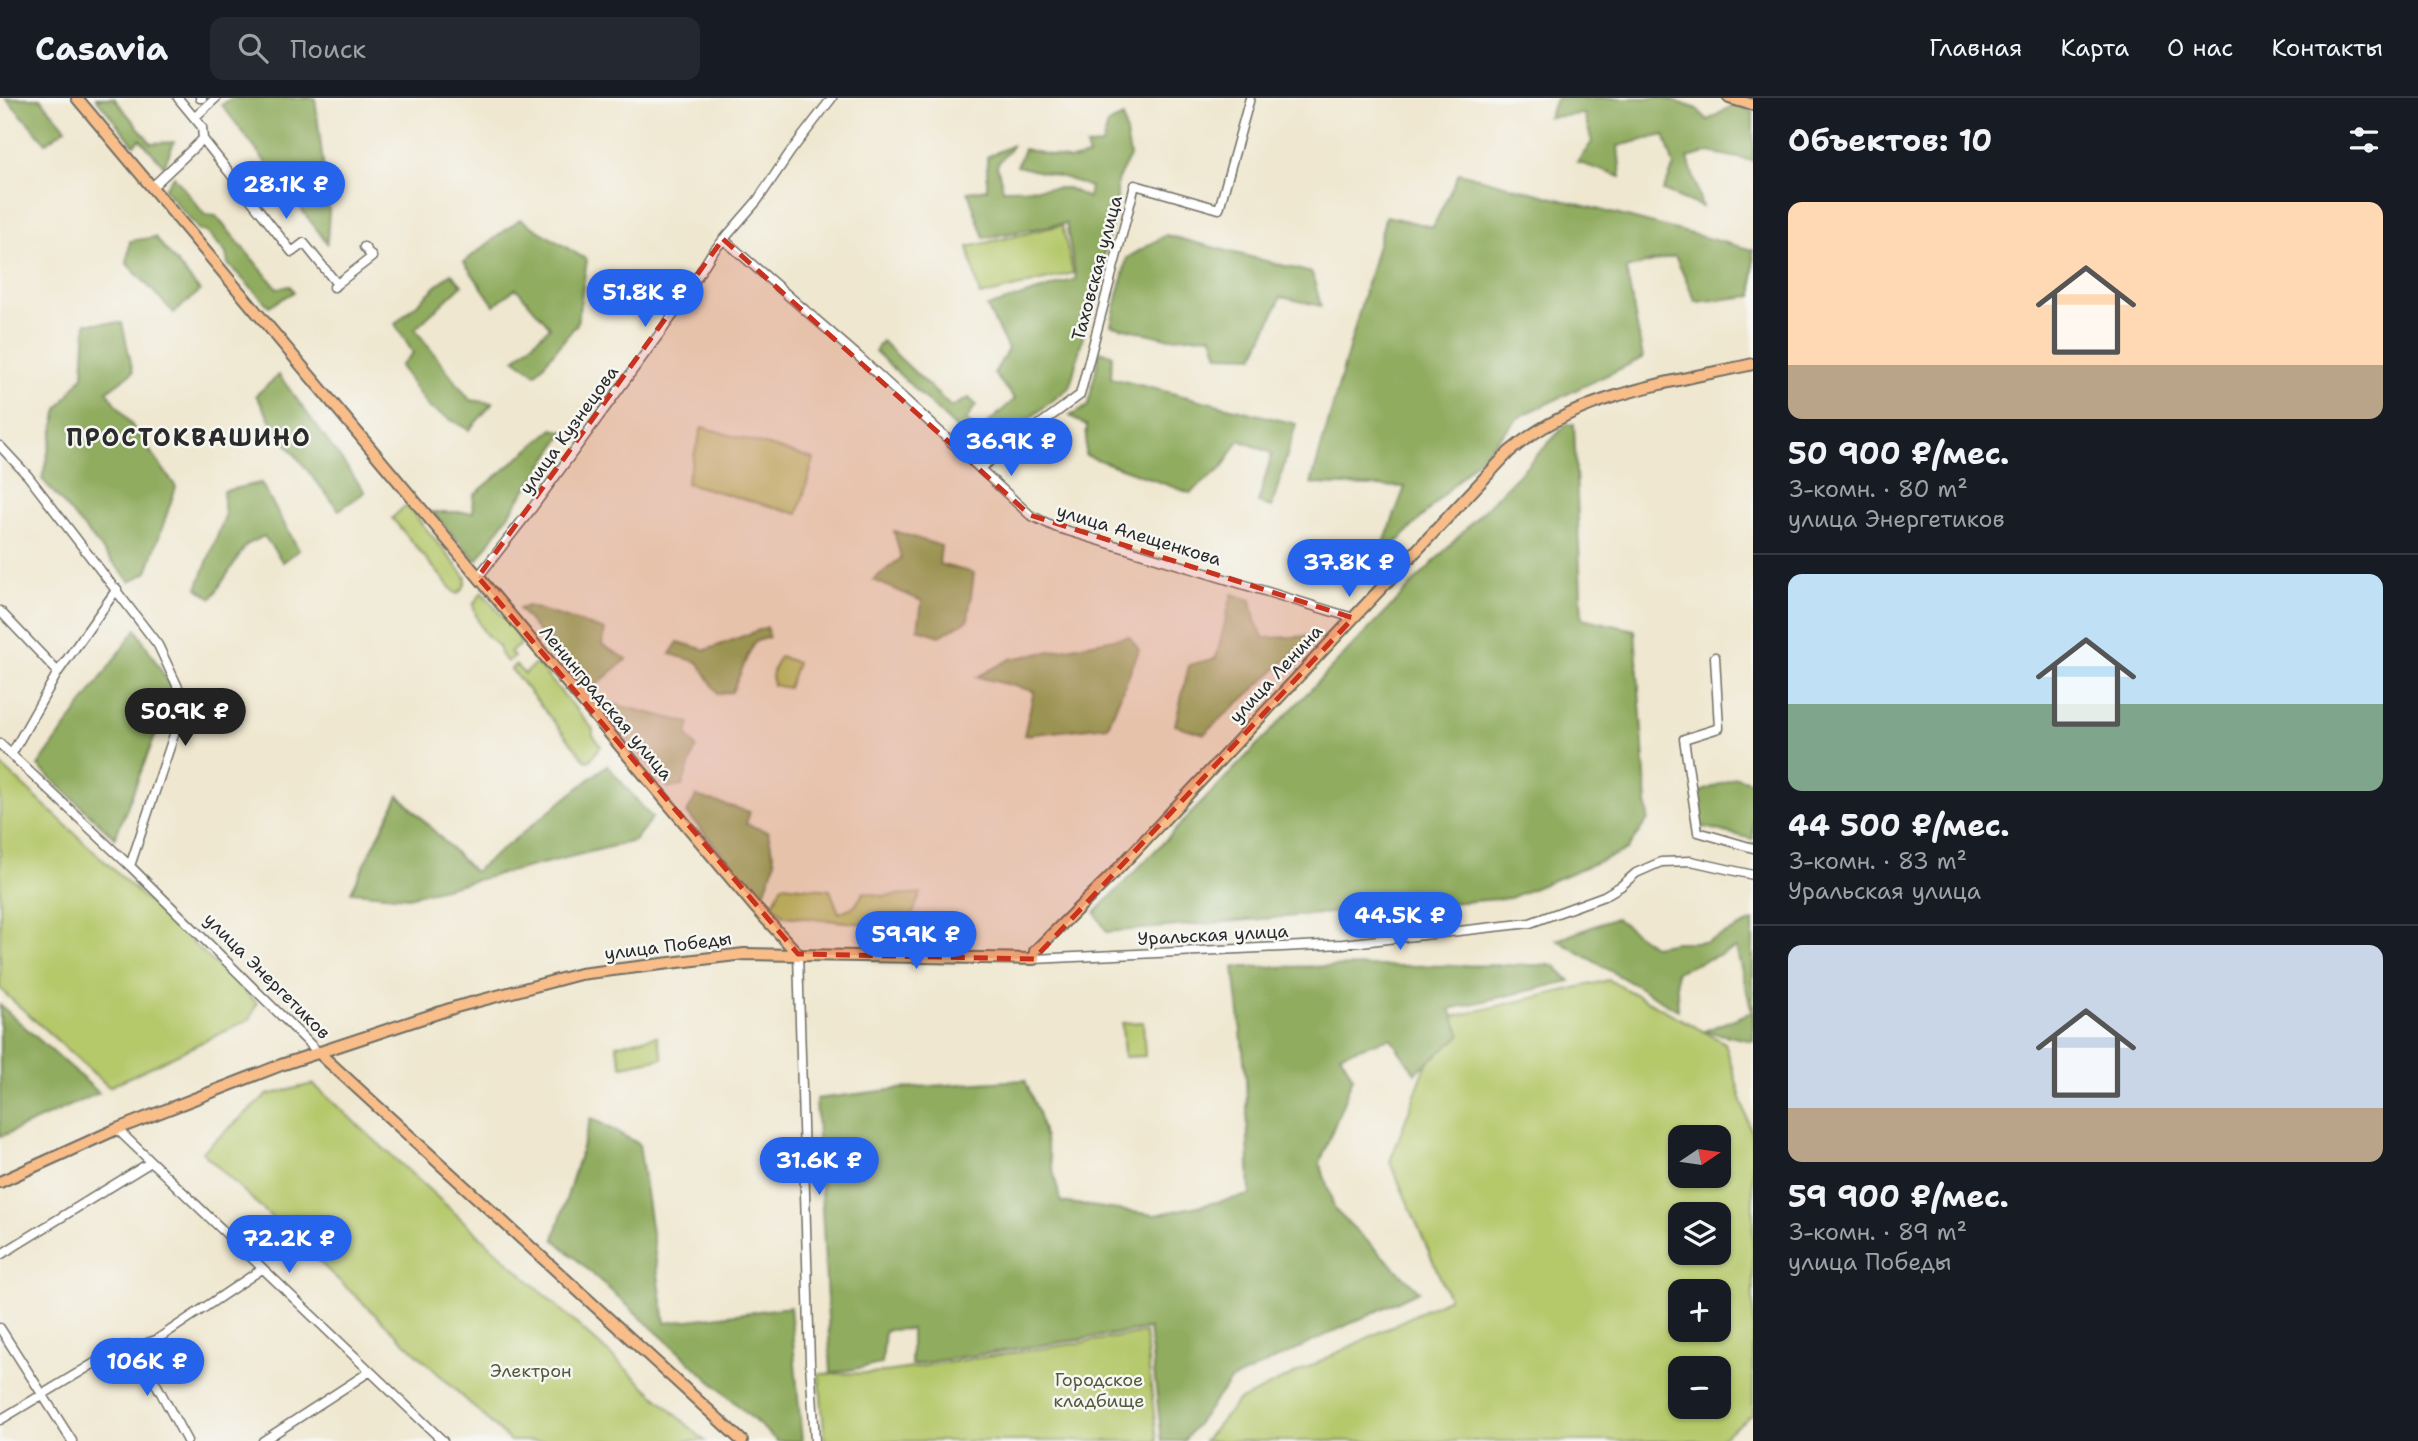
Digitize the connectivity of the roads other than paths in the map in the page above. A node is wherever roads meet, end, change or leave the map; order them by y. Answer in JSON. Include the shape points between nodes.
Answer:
{"nodes":[{"id":1,"x":77,"y":98,"type":"edge"},
{"id":2,"x":178,"y":98,"type":"edge"},
{"id":3,"x":216,"y":98,"type":"edge"},
{"id":4,"x":832,"y":98,"type":"edge"},
{"id":5,"x":1250,"y":98,"type":"edge"},
{"id":6,"x":1729,"y":98,"type":"edge"},
{"id":7,"x":1750,"y":103,"type":"edge"},
{"id":8,"x":195,"y":117,"type":"junction"},
{"id":9,"x":204,"y":139,"type":"junction"},
{"id":10,"x":152,"y":187,"type":"junction"},
{"id":11,"x":723,"y":239,"type":"junction"},
{"id":12,"x":364,"y":247,"type":"dead end"},
{"id":13,"x":1753,"y":364,"type":"edge"},
{"id":14,"x":0,"y":446,"type":"edge"},
{"id":15,"x":980,"y":468,"type":"junction"},
{"id":16,"x":478,"y":577,"type":"junction"},
{"id":17,"x":117,"y":589,"type":"junction"},
{"id":18,"x":0,"y":611,"type":"edge"},
{"id":19,"x":1353,"y":618,"type":"junction"},
{"id":20,"x":1714,"y":657,"type":"dead end"},
{"id":21,"x":58,"y":672,"type":"junction"},
{"id":22,"x":0,"y":744,"type":"edge"},
{"id":23,"x":11,"y":755,"type":"junction"},
{"id":24,"x":1753,"y":848,"type":"edge"},
{"id":25,"x":130,"y":866,"type":"junction"},
{"id":26,"x":1753,"y":875,"type":"edge"},
{"id":27,"x":798,"y":954,"type":"junction"},
{"id":28,"x":1034,"y":959,"type":"junction"},
{"id":29,"x":318,"y":1052,"type":"junction"},
{"id":30,"x":117,"y":1129,"type":"junction"},
{"id":31,"x":151,"y":1162,"type":"junction"},
{"id":32,"x":0,"y":1182,"type":"edge"},
{"id":33,"x":0,"y":1255,"type":"edge"},
{"id":34,"x":262,"y":1269,"type":"junction"},
{"id":35,"x":0,"y":1328,"type":"edge"},
{"id":36,"x":141,"y":1345,"type":"junction"},
{"id":37,"x":369,"y":1372,"type":"junction"},
{"id":38,"x":41,"y":1395,"type":"junction"},
{"id":39,"x":0,"y":1420,"type":"edge"},
{"id":40,"x":72,"y":1441,"type":"edge"},
{"id":41,"x":187,"y":1441,"type":"edge"},
{"id":42,"x":262,"y":1441,"type":"edge"},
{"id":43,"x":443,"y":1441,"type":"edge"},
{"id":44,"x":743,"y":1441,"type":"edge"},
{"id":45,"x":815,"y":1441,"type":"edge"}],
"edges":[{"from":1,"to":10,"type":"main road","name":"Ленинградская улица"},
{"from":2,"to":8,"type":"street"},
{"from":3,"to":8,"type":"street"},
{"from":4,"to":11,"type":"street","name":"улица Кузнецова","via":[[757,201]]},
{"from":5,"to":15,"type":"street","name":"Таховская улица","via":[[1219,209],[1135,185],[1080,395]]},
{"from":6,"to":7,"type":"main road"},
{"from":8,"to":9,"type":"street"},
{"from":9,"to":10,"type":"street"},
{"from":9,"to":12,"type":"street","via":[[292,252],[304,243],[335,285],[372,257]]},
{"from":10,"to":16,"type":"main road","name":"Ленинградская улица"},
{"from":11,"to":15,"type":"street","name":"улица Алещенкова"},
{"from":11,"to":16,"type":"street","name":"улица Кузнецова","via":[[674,314]]},
{"from":13,"to":19,"type":"main road","name":"улица Ленина","via":[[1607,399],[1545,424],[1509,452]]},
{"from":14,"to":17,"type":"street"},
{"from":15,"to":19,"type":"street","name":"улица Алещенкова","via":[[1030,515],[1055,527]]},
{"from":16,"to":27,"type":"main road","name":"Ленинградская улица"},
{"from":17,"to":21,"type":"street"},
{"from":17,"to":25,"type":"street","via":[[158,645],[185,702]]},
{"from":18,"to":21,"type":"street"},
{"from":19,"to":28,"type":"main road","name":"улица Ленина","via":[[1035,951]]},
{"from":20,"to":24,"type":"street","via":[[1718,728],[1684,738],[1699,832]]},
{"from":21,"to":23,"type":"street"},
{"from":22,"to":23,"type":"street","name":"улица Энергетиков"},
{"from":23,"to":25,"type":"street","name":"улица Энергетиков"},
{"from":25,"to":29,"type":"street","name":"улица Энергетиков"},
{"from":26,"to":28,"type":"street","name":"Уральская улица","via":[[1691,861],[1661,862],[1604,896],[1530,923],[1343,944]]},
{"from":27,"to":28,"type":"main road","name":"улица Победы"},
{"from":27,"to":29,"type":"main road","name":"улица Победы","via":[[744,954],[580,974],[456,1007]]},
{"from":27,"to":45,"type":"street"},
{"from":29,"to":30,"type":"main road","name":"улица Победы"},
{"from":29,"to":44,"type":"main road","name":"улица Энергетиков"},
{"from":30,"to":31,"type":"street"},
{"from":30,"to":32,"type":"main road","name":"улица Победы"},
{"from":31,"to":33,"type":"street"},
{"from":31,"to":34,"type":"street"},
{"from":34,"to":36,"type":"street","via":[[156,1340]]},
{"from":34,"to":37,"type":"street"},
{"from":35,"to":38,"type":"street"},
{"from":36,"to":38,"type":"street","via":[[123,1346]]},
{"from":36,"to":41,"type":"street","via":[[142,1358]]},
{"from":37,"to":42,"type":"street"},
{"from":37,"to":43,"type":"street"},
{"from":38,"to":39,"type":"street"},
{"from":38,"to":40,"type":"street"}]}
